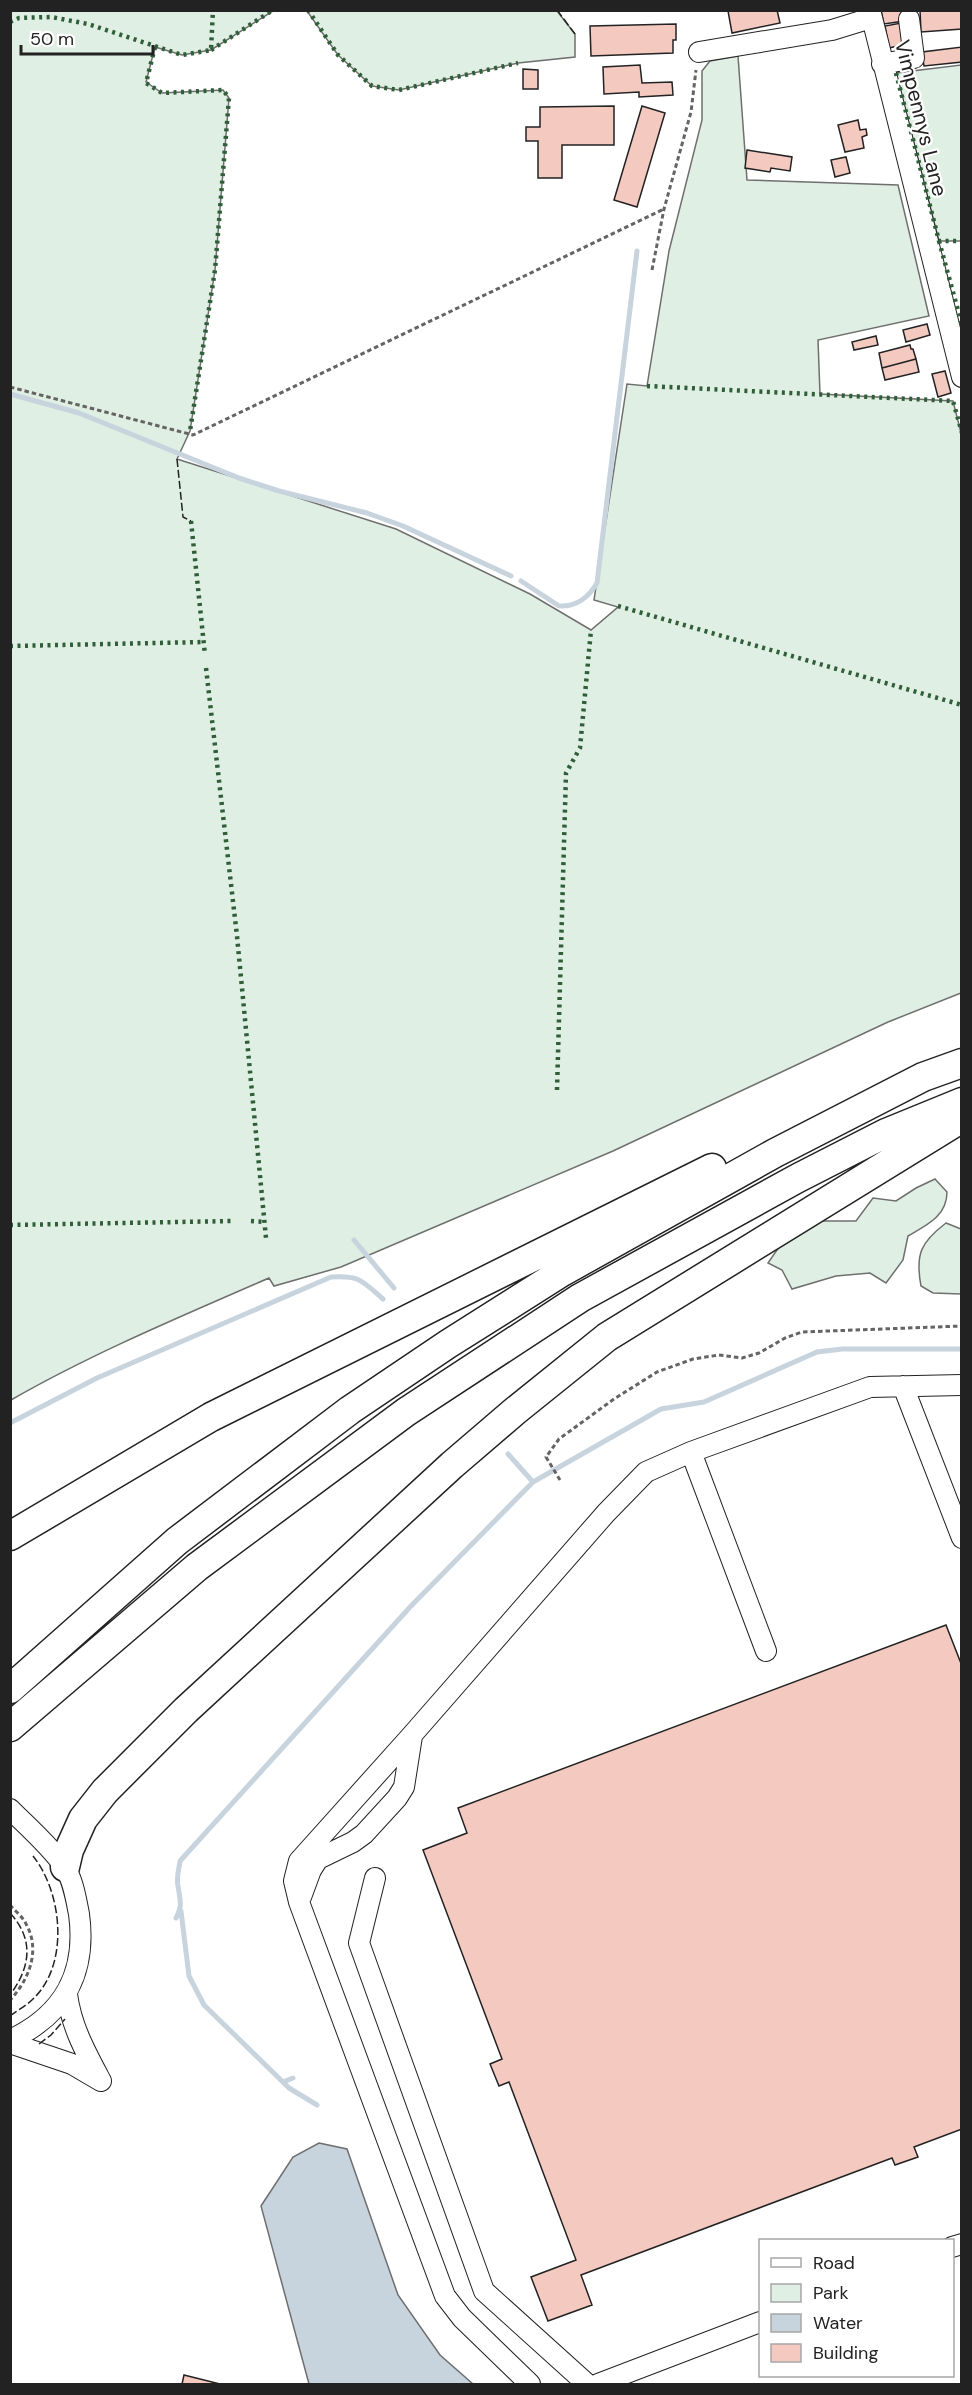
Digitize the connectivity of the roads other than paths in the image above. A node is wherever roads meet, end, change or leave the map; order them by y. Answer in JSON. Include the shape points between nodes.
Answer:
{"nodes":[{"id":1,"x":870,"y":14,"type":"edge"},
{"id":2,"x":909,"y":19,"type":"dead end"},
{"id":3,"x":699,"y":52,"type":"road end"},
{"id":4,"x":882,"y":64,"type":"junction"},
{"id":5,"x":962,"y":377,"type":"edge"},
{"id":6,"x":962,"y":1063,"type":"edge"},
{"id":7,"x":923,"y":1077,"type":"junction"},
{"id":8,"x":962,"y":1102,"type":"edge"},
{"id":9,"x":962,"y":1118,"type":"edge"},
{"id":10,"x":962,"y":1385,"type":"edge"},
{"id":11,"x":903,"y":1386,"type":"junction"},
{"id":12,"x":691,"y":1452,"type":"junction"},
{"id":13,"x":10,"y":1536,"type":"edge"},
{"id":14,"x":962,"y":1538,"type":"edge"},
{"id":15,"x":766,"y":1651,"type":"dead end"},
{"id":16,"x":10,"y":1689,"type":"edge"},
{"id":17,"x":10,"y":1727,"type":"edge"},
{"id":18,"x":412,"y":1735,"type":"junction"},
{"id":19,"x":10,"y":1809,"type":"edge"},
{"id":20,"x":65,"y":1867,"type":"junction"},
{"id":21,"x":375,"y":1878,"type":"dead end"},
{"id":22,"x":299,"y":1902,"type":"junction"},
{"id":23,"x":67,"y":1994,"type":"junction"},
{"id":24,"x":10,"y":2042,"type":"edge"},
{"id":25,"x":759,"y":2322,"type":"edge"},
{"id":26,"x":530,"y":2385,"type":"edge"},
{"id":27,"x":587,"y":2385,"type":"edge"},
{"id":28,"x":598,"y":2385,"type":"edge"}],
"edges":[{"from":1,"to":3,"type":"street","via":[[832,30]]},
{"from":1,"to":4,"type":"street","name":"Vimpennys Lane"},
{"from":2,"to":4,"type":"street","via":[[914,58]]},
{"from":4,"to":5,"type":"street","name":"Vimpennys Lane"},
{"from":6,"to":7,"type":"highway"},
{"from":7,"to":13,"type":"highway","via":[[832,1108],[211,1417]]},
{"from":7,"to":16,"type":"highway","via":[[775,1153],[562,1272],[448,1344],[350,1410],[177,1541]]},
{"from":8,"to":17,"type":"highway","via":[[876,1138],[704,1229],[580,1298],[425,1399],[197,1567]]},
{"from":9,"to":20,"type":"highway","via":[[607,1337],[515,1411],[186,1710],[105,1791],[83,1819]]},
{"from":10,"to":11,"type":"street"},
{"from":11,"to":12,"type":"street","via":[[870,1387]]},
{"from":11,"to":14,"type":"street"},
{"from":12,"to":15,"type":"street"},
{"from":12,"to":18,"type":"street","via":[[646,1472],[621,1496]]},
{"from":18,"to":22,"type":"street","via":[[299,1861],[294,1881]]},
{"from":18,"to":22,"type":"street","via":[[404,1787],[397,1798],[364,1834],[318,1859]]},
{"from":19,"to":20,"type":"street"},
{"from":20,"to":23,"type":"street","via":[[81,1928],[79,1959]]},
{"from":21,"to":27,"type":"street","via":[[359,1943],[483,2291]]},
{"from":22,"to":26,"type":"street","via":[[445,2296]]},
{"from":23,"to":24,"type":"street","via":[[53,2013]]},
{"from":23,"to":24,"type":"street","via":[[76,2032],[101,2081],[72,2064]]},
{"from":25,"to":28,"type":"street"}]}
